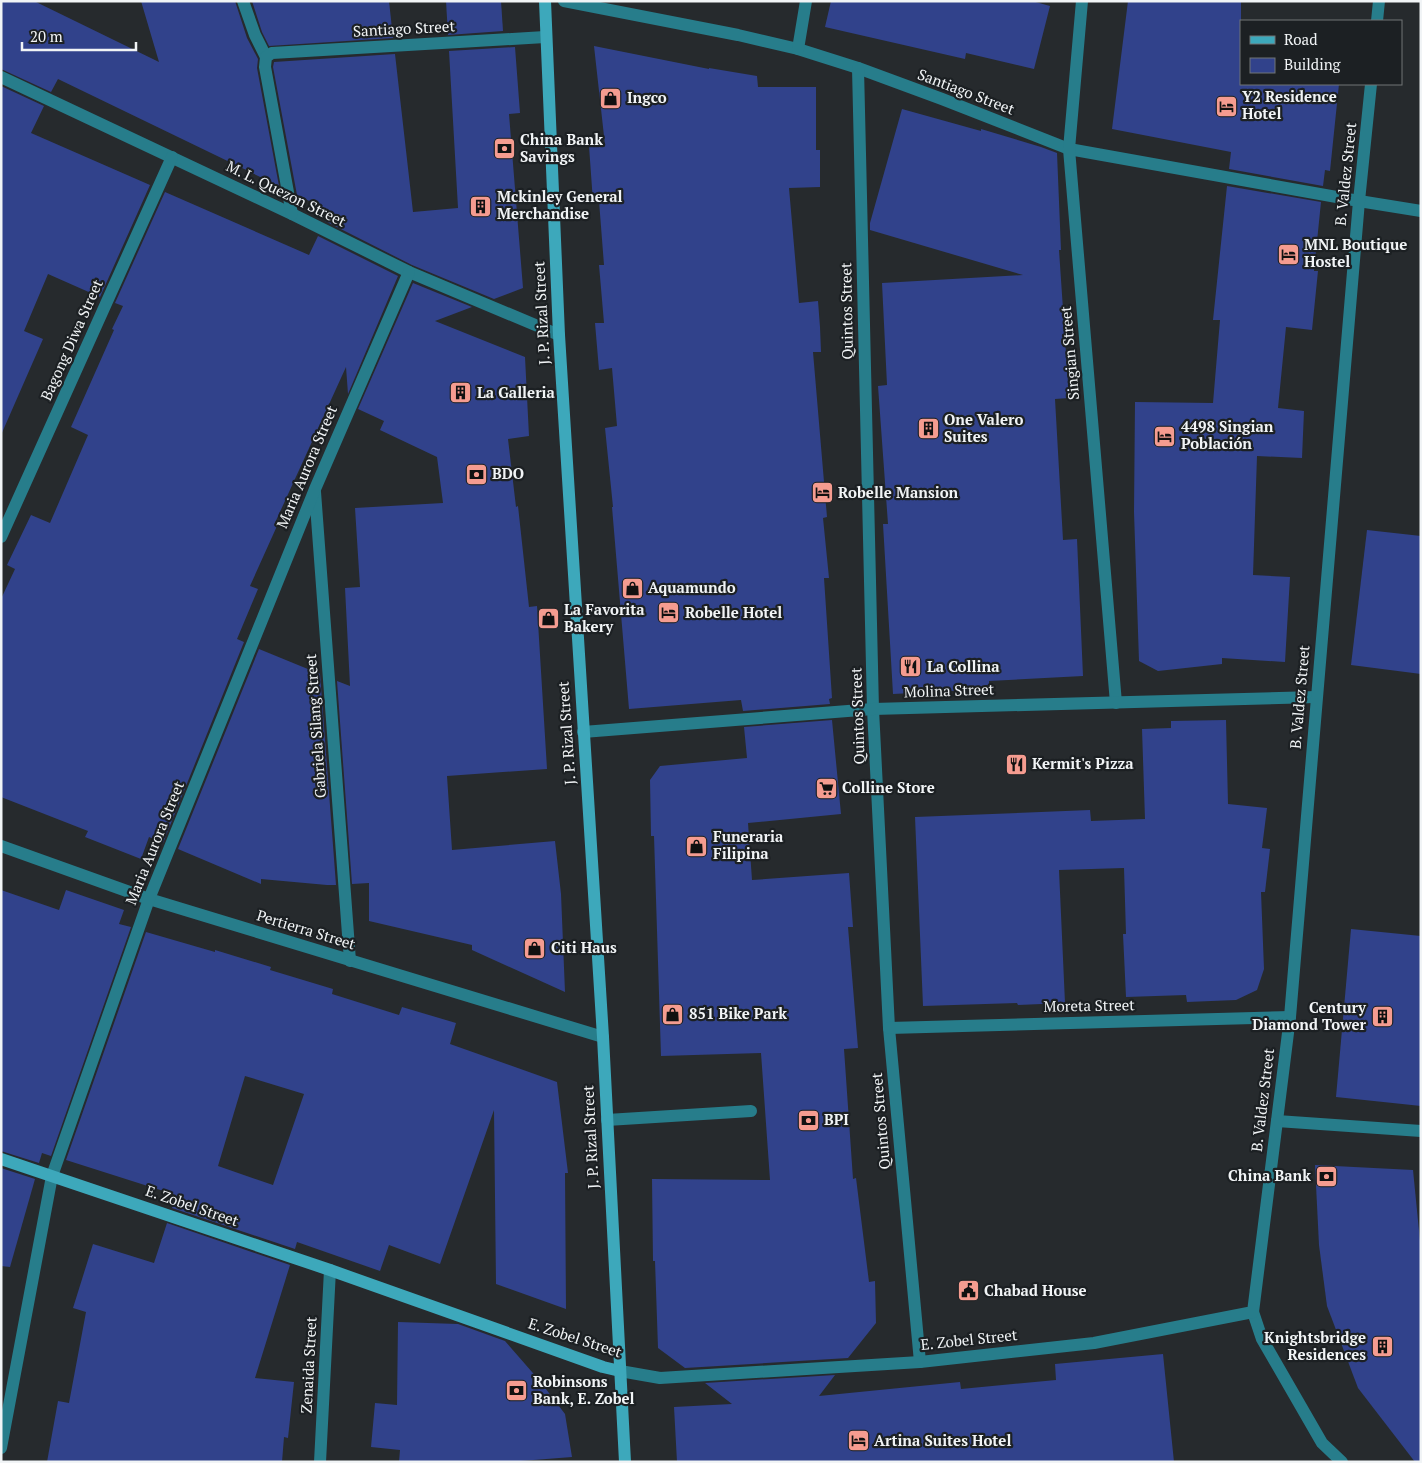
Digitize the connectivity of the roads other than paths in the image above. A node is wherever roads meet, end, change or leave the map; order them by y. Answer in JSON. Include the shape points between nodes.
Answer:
{"nodes":[{"id":1,"x":243,"y":1,"type":"edge"},
{"id":2,"x":545,"y":1,"type":"edge"},
{"id":3,"x":564,"y":1,"type":"edge"},
{"id":4,"x":806,"y":1,"type":"edge"},
{"id":5,"x":1082,"y":1,"type":"edge"},
{"id":6,"x":1379,"y":1,"type":"edge"},
{"id":7,"x":1377,"y":20,"type":"edge"},
{"id":8,"x":545,"y":37,"type":"junction"},
{"id":9,"x":798,"y":50,"type":"junction"},
{"id":10,"x":266,"y":57,"type":"junction"},
{"id":11,"x":858,"y":68,"type":"junction"},
{"id":12,"x":1,"y":77,"type":"edge"},
{"id":13,"x":1371,"y":85,"type":"edge"},
{"id":14,"x":1069,"y":149,"type":"junction"},
{"id":15,"x":172,"y":157,"type":"junction"},
{"id":16,"x":1359,"y":202,"type":"junction"},
{"id":17,"x":1421,"y":211,"type":"edge"},
{"id":18,"x":292,"y":214,"type":"junction"},
{"id":19,"x":409,"y":272,"type":"junction"},
{"id":20,"x":558,"y":335,"type":"junction"},
{"id":21,"x":315,"y":489,"type":"junction"},
{"id":22,"x":1,"y":537,"type":"edge"},
{"id":23,"x":1316,"y":697,"type":"junction"},
{"id":24,"x":1116,"y":703,"type":"junction"},
{"id":25,"x":873,"y":709,"type":"junction"},
{"id":26,"x":583,"y":732,"type":"junction"},
{"id":27,"x":1,"y":846,"type":"edge"},
{"id":28,"x":149,"y":899,"type":"junction"},
{"id":29,"x":350,"y":961,"type":"junction"},
{"id":30,"x":1290,"y":1017,"type":"junction"},
{"id":31,"x":889,"y":1028,"type":"junction"},
{"id":32,"x":603,"y":1037,"type":"junction"},
{"id":33,"x":751,"y":1111,"type":"dead end"},
{"id":34,"x":606,"y":1120,"type":"junction"},
{"id":35,"x":1277,"y":1121,"type":"junction"},
{"id":36,"x":1421,"y":1131,"type":"edge"},
{"id":37,"x":1,"y":1159,"type":"edge"},
{"id":38,"x":52,"y":1176,"type":"junction"},
{"id":39,"x":330,"y":1270,"type":"junction"},
{"id":40,"x":1253,"y":1312,"type":"junction"},
{"id":41,"x":920,"y":1362,"type":"junction"},
{"id":42,"x":620,"y":1371,"type":"junction"},
{"id":43,"x":1,"y":1448,"type":"edge"},
{"id":44,"x":320,"y":1462,"type":"edge"},
{"id":45,"x":625,"y":1462,"type":"edge"},
{"id":46,"x":1342,"y":1462,"type":"edge"}],
"edges":[{"from":1,"to":10,"type":"street"},
{"from":2,"to":8,"type":"main road","name":"J. P. Rizal Street"},
{"from":3,"to":9,"type":"street","name":"Santiago Street"},
{"from":4,"to":9,"type":"street"},
{"from":5,"to":14,"type":"street","name":"Singian Street"},
{"from":6,"to":7,"type":"street"},
{"from":8,"to":10,"type":"street","name":"Santiago Street","via":[[272,52]]},
{"from":8,"to":20,"type":"main road","name":"J. P. Rizal Street"},
{"from":9,"to":11,"type":"street","name":"Santiago Street"},
{"from":10,"to":18,"type":"street","via":[[265,67]]},
{"from":11,"to":14,"type":"street","name":"Santiago Street"},
{"from":11,"to":25,"type":"street","name":"Quintos Street"},
{"from":12,"to":15,"type":"street","name":"M. L. Quezon Street"},
{"from":13,"to":16,"type":"street","name":"B. Valdez Street"},
{"from":14,"to":16,"type":"street","name":"Santiago Street"},
{"from":14,"to":24,"type":"street","name":"Singian Street"},
{"from":15,"to":18,"type":"street","name":"M. L. Quezon Street"},
{"from":15,"to":22,"type":"street","name":"Bagong Diwa Street"},
{"from":16,"to":17,"type":"street","name":"Santiago Street"},
{"from":16,"to":23,"type":"street","name":"B. Valdez Street"},
{"from":18,"to":19,"type":"street","name":"M. L. Quezon Street"},
{"from":19,"to":20,"type":"street","name":"M. L. Quezon Street"},
{"from":19,"to":21,"type":"street","name":"Maria Aurora Street"},
{"from":20,"to":26,"type":"main road","name":"J. P. Rizal Street"},
{"from":21,"to":28,"type":"street","name":"Maria Aurora Street"},
{"from":21,"to":29,"type":"street","name":"Gabriela Silang Street"},
{"from":23,"to":24,"type":"street","name":"Molina Street"},
{"from":23,"to":30,"type":"street","name":"B. Valdez Street"},
{"from":24,"to":25,"type":"street","name":"Molina Street"},
{"from":25,"to":26,"type":"street","name":"Molina Street"},
{"from":25,"to":31,"type":"street","name":"Quintos Street"},
{"from":26,"to":32,"type":"main road","name":"J. P. Rizal Street"},
{"from":27,"to":28,"type":"street","name":"Pertierra Street"},
{"from":28,"to":29,"type":"street","name":"Pertierra Street"},
{"from":28,"to":38,"type":"street","name":"Maria Aurora Street"},
{"from":29,"to":32,"type":"street","name":"Pertierra Street"},
{"from":30,"to":31,"type":"street","name":"Moreta Street"},
{"from":30,"to":35,"type":"street","name":"B. Valdez Street"},
{"from":31,"to":41,"type":"street","name":"Quintos Street"},
{"from":32,"to":34,"type":"main road","name":"J. P. Rizal Street"},
{"from":33,"to":34,"type":"street"},
{"from":34,"to":42,"type":"main road","name":"J. P. Rizal Street"},
{"from":35,"to":36,"type":"street"},
{"from":35,"to":40,"type":"street","name":"B. Valdez Street"},
{"from":37,"to":38,"type":"main road","name":"E. Zobel Street"},
{"from":38,"to":39,"type":"main road","name":"E. Zobel Street"},
{"from":38,"to":43,"type":"street","name":"Maria Aurora Street"},
{"from":39,"to":42,"type":"main road","name":"E. Zobel Street"},
{"from":39,"to":44,"type":"street","name":"Zenaida Street"},
{"from":40,"to":41,"type":"street","name":"E. Zobel Street","via":[[1094,1343]]},
{"from":40,"to":46,"type":"street","via":[[1262,1339],[1322,1442]]},
{"from":41,"to":42,"type":"street","name":"E. Zobel Street","via":[[660,1378]]},
{"from":42,"to":45,"type":"main road","name":"J. P. Rizal Street"}]}
